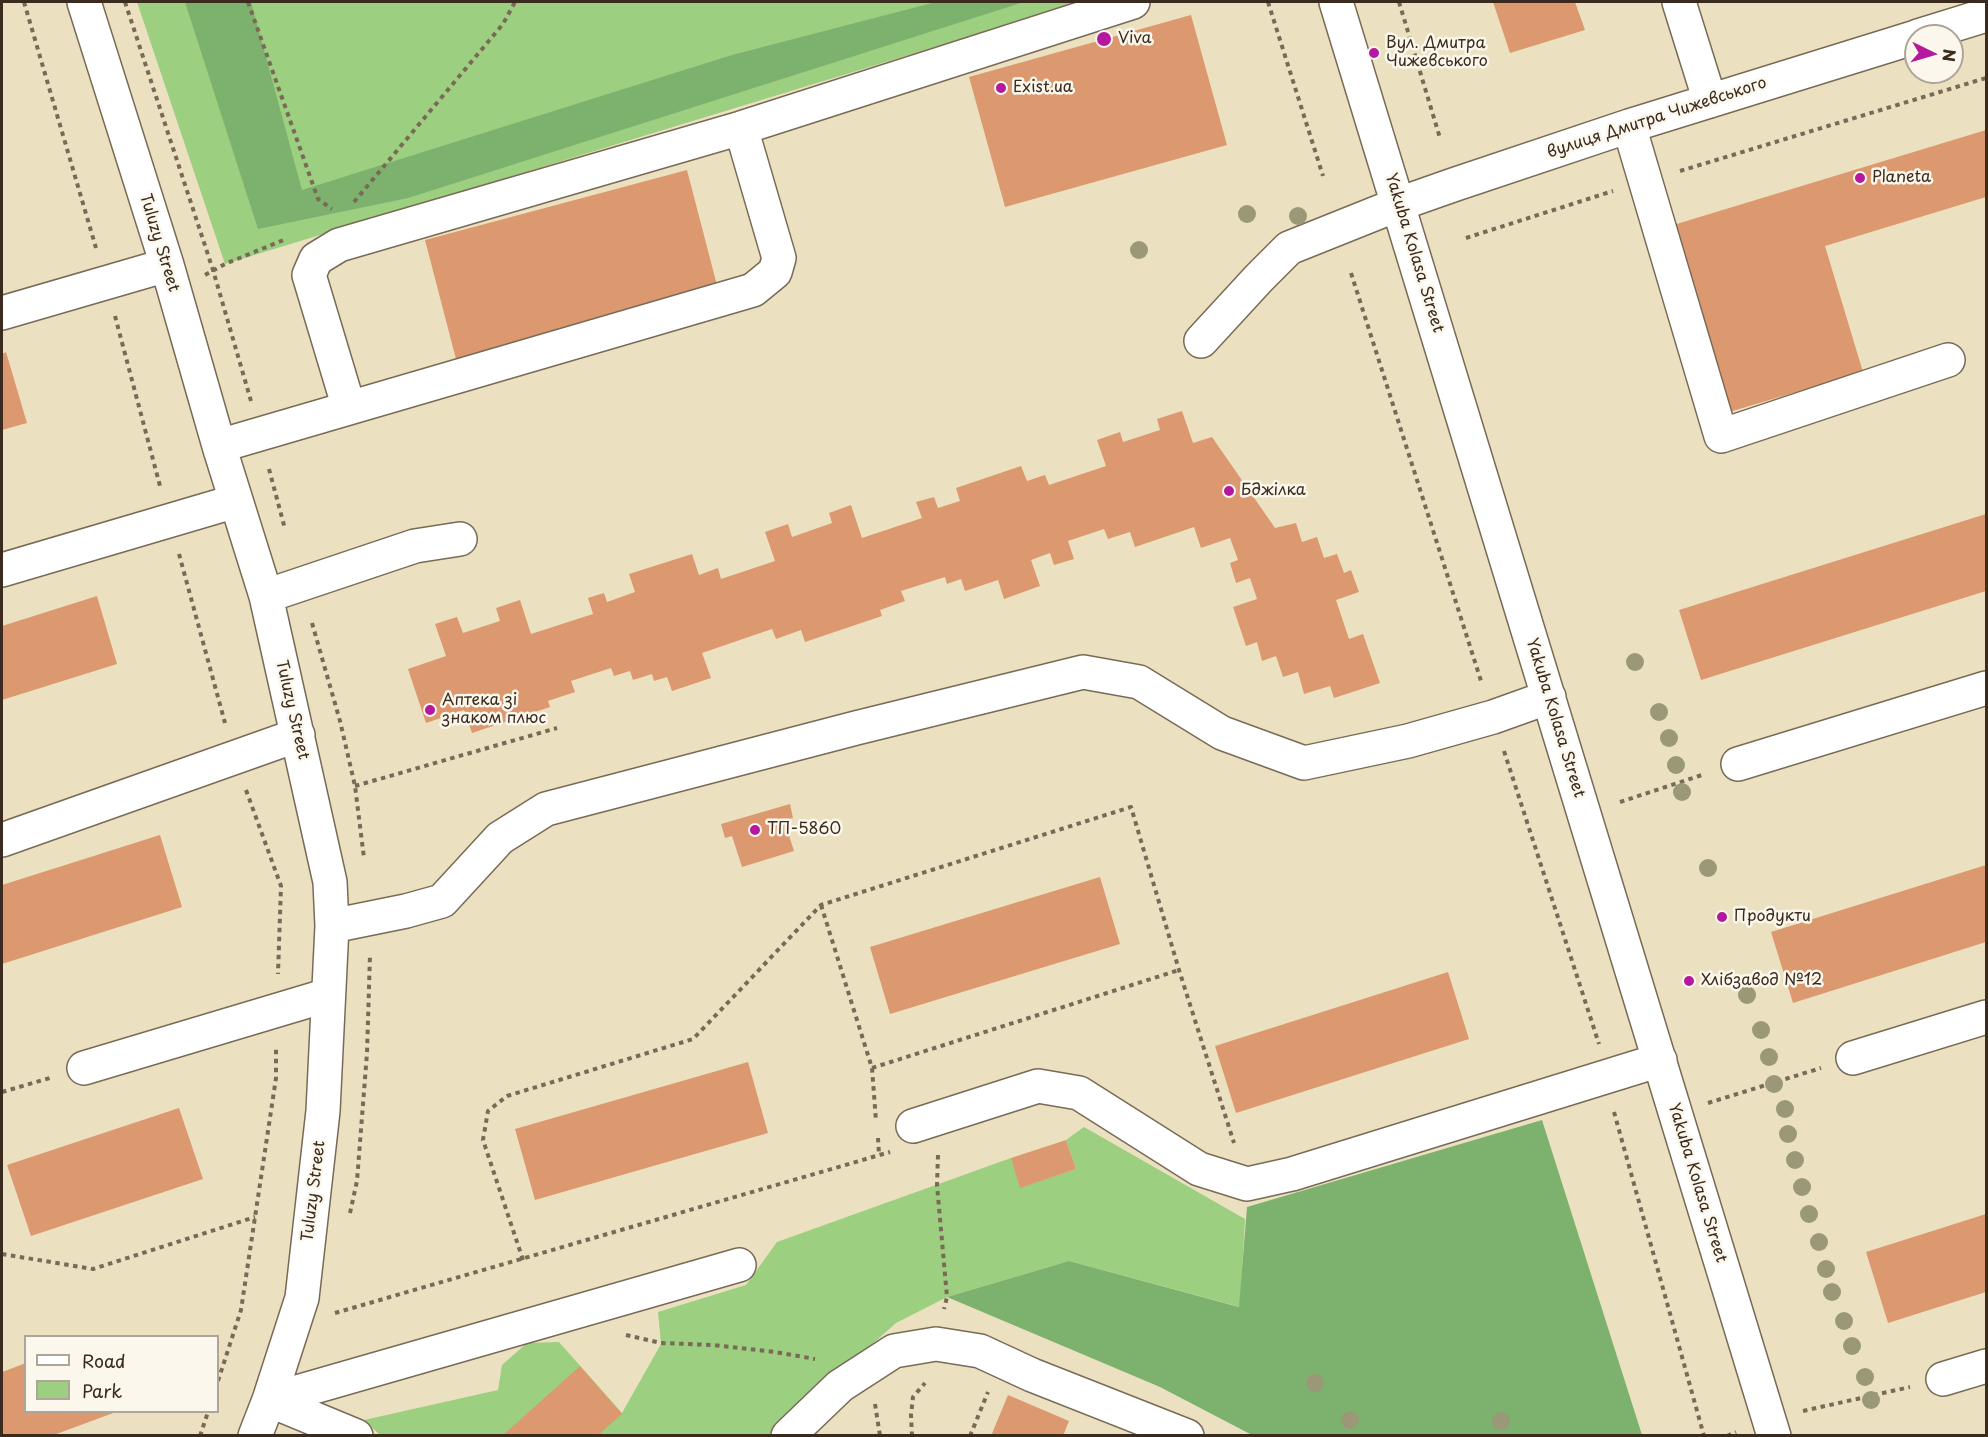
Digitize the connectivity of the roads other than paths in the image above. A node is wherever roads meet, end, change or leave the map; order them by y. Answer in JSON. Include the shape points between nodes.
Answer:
{"nodes":[{"id":1,"x":84,"y":2,"type":"edge"},
{"id":2,"x":1133,"y":2,"type":"edge"},
{"id":3,"x":1336,"y":2,"type":"edge"},
{"id":4,"x":1679,"y":2,"type":"edge"},
{"id":5,"x":1986,"y":15,"type":"edge"},
{"id":6,"x":1956,"y":24,"type":"edge"},
{"id":7,"x":1904,"y":40,"type":"edge"},
{"id":8,"x":1710,"y":101,"type":"junction"},
{"id":9,"x":1629,"y":126,"type":"junction"},
{"id":10,"x":741,"y":128,"type":"junction"},
{"id":11,"x":1399,"y":204,"type":"junction"},
{"id":12,"x":170,"y":278,"type":"junction"},
{"id":13,"x":2,"y":313,"type":"edge"},
{"id":14,"x":1201,"y":341,"type":"dead end"},
{"id":15,"x":1947,"y":360,"type":"dead end"},
{"id":16,"x":350,"y":408,"type":"junction"},
{"id":17,"x":219,"y":446,"type":"junction"},
{"id":18,"x":236,"y":501,"type":"junction"},
{"id":19,"x":460,"y":539,"type":"dead end"},
{"id":20,"x":2,"y":570,"type":"edge"},
{"id":21,"x":266,"y":596,"type":"junction"},
{"id":22,"x":1986,"y":688,"type":"edge"},
{"id":23,"x":1549,"y":697,"type":"junction"},
{"id":24,"x":298,"y":735,"type":"junction"},
{"id":25,"x":1737,"y":764,"type":"road end"},
{"id":26,"x":2,"y":840,"type":"edge"},
{"id":27,"x":332,"y":926,"type":"junction"},
{"id":28,"x":328,"y":995,"type":"junction"},
{"id":29,"x":1986,"y":1017,"type":"edge"},
{"id":30,"x":1853,"y":1058,"type":"road end"},
{"id":31,"x":1660,"y":1060,"type":"junction"},
{"id":32,"x":84,"y":1068,"type":"road end"},
{"id":33,"x":926,"y":1122,"type":"road end"},
{"id":34,"x":739,"y":1265,"type":"dead end"},
{"id":35,"x":1986,"y":1366,"type":"edge"},
{"id":36,"x":1943,"y":1379,"type":"road end"},
{"id":37,"x":269,"y":1400,"type":"junction"},
{"id":38,"x":1771,"y":1427,"type":"edge"},
{"id":39,"x":255,"y":1436,"type":"edge"},
{"id":40,"x":356,"y":1436,"type":"edge"},
{"id":41,"x":788,"y":1436,"type":"edge"},
{"id":42,"x":1187,"y":1436,"type":"edge"}],
"edges":[{"from":1,"to":12,"type":"street","name":"Tuluzy Street"},
{"from":2,"to":10,"type":"street"},
{"from":3,"to":11,"type":"street","name":"Yakuba Kolasa Street"},
{"from":4,"to":8,"type":"street"},
{"from":5,"to":6,"type":"street","name":"вулиця Дмитра Чижевського"},
{"from":7,"to":8,"type":"street","name":"вулиця Дмитра Чижевського"},
{"from":8,"to":9,"type":"street","name":"вулиця Дмитра Чижевського"},
{"from":9,"to":11,"type":"street","name":"вулиця Дмитра Чижевського"},
{"from":9,"to":15,"type":"street","via":[[1721,436]]},
{"from":10,"to":16,"type":"street","via":[[779,258],[775,272],[753,290]]},
{"from":10,"to":16,"type":"street","via":[[339,245],[316,259],[309,275]]},
{"from":11,"to":14,"type":"street","name":"вулиця Дмитра Чижевського","via":[[1289,248]]},
{"from":11,"to":23,"type":"street","name":"Yakuba Kolasa Street"},
{"from":12,"to":13,"type":"street","via":[[106,282]]},
{"from":12,"to":17,"type":"street","name":"Tuluzy Street"},
{"from":16,"to":17,"type":"street"},
{"from":17,"to":18,"type":"street","name":"Tuluzy Street"},
{"from":18,"to":20,"type":"street"},
{"from":18,"to":21,"type":"street","name":"Tuluzy Street"},
{"from":19,"to":21,"type":"street","via":[[415,546]]},
{"from":21,"to":24,"type":"street","name":"Tuluzy Street"},
{"from":22,"to":25,"type":"street"},
{"from":23,"to":27,"type":"street","via":[[1408,741],[1304,763],[1222,733],[1139,682],[1083,672],[546,809],[500,838],[442,902]]},
{"from":23,"to":31,"type":"street","name":"Yakuba Kolasa Street"},
{"from":24,"to":26,"type":"street"},
{"from":24,"to":27,"type":"street","name":"Tuluzy Street","via":[[330,882]]},
{"from":27,"to":28,"type":"street","name":"Tuluzy Street"},
{"from":28,"to":32,"type":"street"},
{"from":28,"to":37,"type":"street","name":"Tuluzy Street","via":[[324,1111],[302,1299]]},
{"from":29,"to":30,"type":"street"},
{"from":31,"to":33,"type":"street","via":[[1292,1174],[1247,1184],[1199,1169],[1079,1093],[1038,1086]]},
{"from":31,"to":38,"type":"street","name":"Yakuba Kolasa Street"},
{"from":34,"to":37,"type":"street"},
{"from":35,"to":36,"type":"street"},
{"from":37,"to":39,"type":"street","name":"Tuluzy Street"},
{"from":37,"to":40,"type":"street"},
{"from":41,"to":42,"type":"street","via":[[840,1386],[894,1352],[936,1344],[980,1352]]}]}
